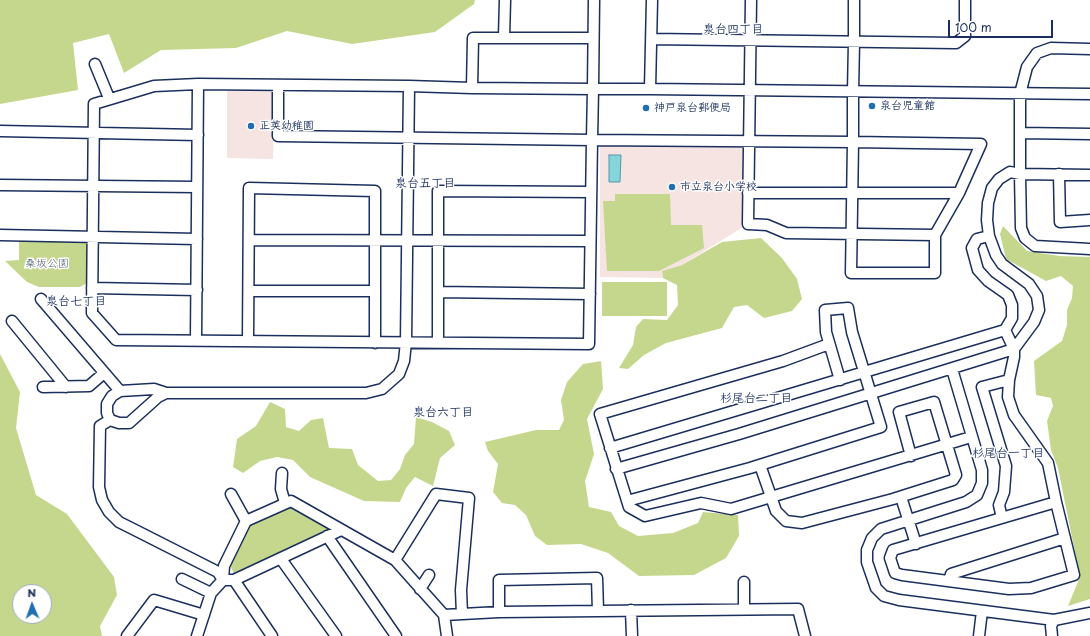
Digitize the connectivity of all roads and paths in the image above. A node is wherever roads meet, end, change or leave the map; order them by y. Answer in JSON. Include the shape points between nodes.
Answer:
{"nodes":[{"id":1,"x":505,"y":0,"type":"edge"},
{"id":2,"x":594,"y":0,"type":"edge"},
{"id":3,"x":652,"y":0,"type":"edge"},
{"id":4,"x":751,"y":0,"type":"edge"},
{"id":5,"x":854,"y":0,"type":"edge"},
{"id":6,"x":965,"y":0,"type":"edge"},
{"id":7,"x":504,"y":37,"type":"junction"},
{"id":8,"x":594,"y":38,"type":"junction"},
{"id":9,"x":651,"y":39,"type":"junction"},
{"id":10,"x":750,"y":41,"type":"junction"},
{"id":11,"x":854,"y":42,"type":"junction"},
{"id":12,"x":1090,"y":49,"type":"edge"},
{"id":13,"x":95,"y":64,"type":"dead end"},
{"id":14,"x":198,"y":84,"type":"junction"},
{"id":15,"x":278,"y":85,"type":"junction"},
{"id":16,"x":409,"y":86,"type":"junction"},
{"id":17,"x":472,"y":88,"type":"junction"},
{"id":18,"x":593,"y":89,"type":"junction"},
{"id":19,"x":650,"y":89,"type":"junction"},
{"id":20,"x":750,"y":91,"type":"junction"},
{"id":21,"x":853,"y":92,"type":"junction"},
{"id":22,"x":1020,"y":94,"type":"junction"},
{"id":23,"x":1090,"y":94,"type":"edge"},
{"id":24,"x":109,"y":98,"type":"junction"},
{"id":25,"x":0,"y":131,"type":"edge"},
{"id":26,"x":1021,"y":133,"type":"junction"},
{"id":27,"x":94,"y":134,"type":"junction"},
{"id":28,"x":1090,"y":134,"type":"edge"},
{"id":29,"x":198,"y":135,"type":"junction"},
{"id":30,"x":408,"y":138,"type":"junction"},
{"id":31,"x":592,"y":140,"type":"junction"},
{"id":32,"x":748,"y":142,"type":"junction"},
{"id":33,"x":852,"y":142,"type":"junction"},
{"id":34,"x":1020,"y":174,"type":"junction"},
{"id":35,"x":1059,"y":174,"type":"junction"},
{"id":36,"x":1090,"y":175,"type":"edge"},
{"id":37,"x":0,"y":186,"type":"edge"},
{"id":38,"x":93,"y":187,"type":"junction"},
{"id":39,"x":197,"y":187,"type":"junction"},
{"id":40,"x":591,"y":192,"type":"junction"},
{"id":41,"x":748,"y":193,"type":"junction"},
{"id":42,"x":959,"y":193,"type":"junction"},
{"id":43,"x":852,"y":194,"type":"junction"},
{"id":44,"x":1090,"y":220,"type":"edge"},
{"id":45,"x":851,"y":233,"type":"junction"},
{"id":46,"x":0,"y":235,"type":"edge"},
{"id":47,"x":935,"y":235,"type":"junction"},
{"id":48,"x":990,"y":236,"type":"junction"},
{"id":49,"x":92,"y":237,"type":"junction"},
{"id":50,"x":197,"y":239,"type":"junction"},
{"id":51,"x":249,"y":240,"type":"junction"},
{"id":52,"x":375,"y":241,"type":"junction"},
{"id":53,"x":407,"y":241,"type":"junction"},
{"id":54,"x":438,"y":241,"type":"junction"},
{"id":55,"x":590,"y":241,"type":"junction"},
{"id":56,"x":1090,"y":249,"type":"edge"},
{"id":57,"x":92,"y":288,"type":"junction"},
{"id":58,"x":197,"y":290,"type":"junction"},
{"id":59,"x":249,"y":290,"type":"junction"},
{"id":60,"x":375,"y":291,"type":"junction"},
{"id":61,"x":438,"y":292,"type":"junction"},
{"id":62,"x":590,"y":294,"type":"junction"},
{"id":63,"x":41,"y":299,"type":"dead end"},
{"id":64,"x":12,"y":321,"type":"dead end"},
{"id":65,"x":1004,"y":330,"type":"junction"},
{"id":66,"x":196,"y":340,"type":"junction"},
{"id":67,"x":248,"y":340,"type":"junction"},
{"id":68,"x":406,"y":342,"type":"junction"},
{"id":69,"x":438,"y":342,"type":"junction"},
{"id":70,"x":374,"y":343,"type":"junction"},
{"id":71,"x":829,"y":344,"type":"junction"},
{"id":72,"x":1014,"y":349,"type":"junction"},
{"id":73,"x":952,"y":369,"type":"junction"},
{"id":74,"x":104,"y":373,"type":"junction"},
{"id":75,"x":864,"y":373,"type":"junction"},
{"id":76,"x":840,"y":380,"type":"junction"},
{"id":77,"x":1009,"y":380,"type":"junction"},
{"id":78,"x":43,"y":387,"type":"dead end"},
{"id":79,"x":66,"y":387,"type":"junction"},
{"id":80,"x":120,"y":391,"type":"junction"},
{"id":81,"x":166,"y":393,"type":"junction"},
{"id":82,"x":870,"y":394,"type":"junction"},
{"id":83,"x":110,"y":420,"type":"junction"},
{"id":84,"x":971,"y":437,"type":"junction"},
{"id":85,"x":947,"y":445,"type":"junction"},
{"id":86,"x":610,"y":448,"type":"junction"},
{"id":87,"x":912,"y":456,"type":"junction"},
{"id":88,"x":760,"y":465,"type":"junction"},
{"id":89,"x":616,"y":469,"type":"junction"},
{"id":90,"x":282,"y":473,"type":"dead end"},
{"id":91,"x":231,"y":494,"type":"dead end"},
{"id":92,"x":771,"y":496,"type":"junction"},
{"id":93,"x":901,"y":496,"type":"junction"},
{"id":94,"x":627,"y":501,"type":"junction"},
{"id":95,"x":1056,"y":502,"type":"junction"},
{"id":96,"x":284,"y":504,"type":"junction"},
{"id":97,"x":1002,"y":518,"type":"junction"},
{"id":98,"x":246,"y":521,"type":"junction"},
{"id":99,"x":908,"y":521,"type":"junction"},
{"id":100,"x":341,"y":530,"type":"junction"},
{"id":101,"x":327,"y":536,"type":"junction"},
{"id":102,"x":1065,"y":538,"type":"junction"},
{"id":103,"x":916,"y":544,"type":"junction"},
{"id":104,"x":281,"y":559,"type":"junction"},
{"id":105,"x":395,"y":560,"type":"junction"},
{"id":106,"x":429,"y":575,"type":"dead end"},
{"id":107,"x":182,"y":579,"type":"dead end"},
{"id":108,"x":223,"y":580,"type":"junction"},
{"id":109,"x":234,"y":580,"type":"junction"},
{"id":110,"x":949,"y":581,"type":"junction"},
{"id":111,"x":744,"y":582,"type":"dead end"},
{"id":112,"x":420,"y":589,"type":"junction"},
{"id":113,"x":211,"y":593,"type":"junction"},
{"id":114,"x":744,"y":609,"type":"junction"},
{"id":115,"x":631,"y":610,"type":"junction"},
{"id":116,"x":982,"y":610,"type":"junction"},
{"id":117,"x":598,"y":611,"type":"junction"},
{"id":118,"x":499,"y":612,"type":"junction"},
{"id":119,"x":1090,"y":612,"type":"edge"},
{"id":120,"x":462,"y":614,"type":"junction"},
{"id":121,"x":204,"y":615,"type":"junction"},
{"id":122,"x":444,"y":615,"type":"junction"},
{"id":123,"x":1054,"y":620,"type":"junction"},
{"id":124,"x":199,"y":631,"type":"edge"},
{"id":125,"x":127,"y":636,"type":"edge"},
{"id":126,"x":208,"y":636,"type":"edge"},
{"id":127,"x":272,"y":636,"type":"edge"},
{"id":128,"x":336,"y":636,"type":"edge"},
{"id":129,"x":396,"y":636,"type":"edge"},
{"id":130,"x":447,"y":636,"type":"edge"},
{"id":131,"x":632,"y":636,"type":"edge"},
{"id":132,"x":805,"y":636,"type":"edge"},
{"id":133,"x":979,"y":636,"type":"edge"},
{"id":134,"x":1052,"y":636,"type":"edge"}],
"edges":[{"from":1,"to":7,"type":"street"},
{"from":2,"to":8,"type":"street"},
{"from":3,"to":9,"type":"street"},
{"from":4,"to":10,"type":"street"},
{"from":5,"to":11,"type":"street"},
{"from":6,"to":11,"type":"street","via":[[964,36],[956,43]]},
{"from":7,"to":8,"type":"street"},
{"from":7,"to":17,"type":"street","via":[[473,38]]},
{"from":8,"to":18,"type":"street"},
{"from":9,"to":10,"type":"street"},
{"from":9,"to":19,"type":"street"},
{"from":10,"to":11,"type":"street"},
{"from":10,"to":20,"type":"street"},
{"from":11,"to":21,"type":"street"},
{"from":12,"to":22,"type":"street","via":[[1051,48],[1037,53],[1027,67]]},
{"from":13,"to":24,"type":"street"},
{"from":14,"to":15,"type":"street"},
{"from":14,"to":24,"type":"street","via":[[154,86]]},
{"from":14,"to":29,"type":"street"},
{"from":15,"to":16,"type":"street"},
{"from":15,"to":30,"type":"street","via":[[278,136]]},
{"from":16,"to":17,"type":"street"},
{"from":16,"to":30,"type":"street"},
{"from":17,"to":18,"type":"street"},
{"from":18,"to":19,"type":"street"},
{"from":18,"to":31,"type":"street"},
{"from":19,"to":20,"type":"street"},
{"from":20,"to":21,"type":"street"},
{"from":20,"to":32,"type":"street"},
{"from":21,"to":22,"type":"street"},
{"from":21,"to":33,"type":"street"},
{"from":22,"to":23,"type":"street"},
{"from":22,"to":26,"type":"street"},
{"from":24,"to":27,"type":"street","via":[[94,104]]},
{"from":25,"to":27,"type":"street"},
{"from":26,"to":28,"type":"street"},
{"from":26,"to":34,"type":"street"},
{"from":27,"to":29,"type":"street"},
{"from":27,"to":38,"type":"street"},
{"from":29,"to":39,"type":"street"},
{"from":30,"to":31,"type":"street"},
{"from":30,"to":53,"type":"street"},
{"from":31,"to":32,"type":"street"},
{"from":31,"to":40,"type":"street"},
{"from":32,"to":33,"type":"street"},
{"from":32,"to":41,"type":"street"},
{"from":33,"to":42,"type":"street","via":[[981,144]]},
{"from":33,"to":43,"type":"street"},
{"from":34,"to":35,"type":"street"},
{"from":34,"to":48,"type":"street","via":[[1010,172],[999,179],[992,188],[987,220]]},
{"from":34,"to":56,"type":"street","via":[[1021,228],[1025,238],[1035,246]]},
{"from":35,"to":36,"type":"street"},
{"from":35,"to":44,"type":"street","via":[[1060,222]]},
{"from":37,"to":38,"type":"street"},
{"from":38,"to":39,"type":"street"},
{"from":38,"to":49,"type":"street"},
{"from":39,"to":50,"type":"street"},
{"from":40,"to":54,"type":"street","via":[[438,191]]},
{"from":40,"to":55,"type":"street"},
{"from":41,"to":43,"type":"street"},
{"from":41,"to":45,"type":"street","via":[[748,224],[767,225],[786,233]]},
{"from":42,"to":43,"type":"street"},
{"from":42,"to":47,"type":"street"},
{"from":43,"to":45,"type":"street"},
{"from":45,"to":47,"type":"street"},
{"from":45,"to":47,"type":"street","via":[[851,273],[935,274]]},
{"from":46,"to":49,"type":"street"},
{"from":48,"to":65,"type":"street","via":[[977,239],[972,248],[978,270],[988,281],[1008,295],[1012,306],[1012,318]]},
{"from":48,"to":72,"type":"street","via":[[996,256],[1002,264],[1029,284],[1037,296],[1039,310],[1034,322]]},
{"from":49,"to":50,"type":"street"},
{"from":49,"to":57,"type":"street"},
{"from":50,"to":58,"type":"street"},
{"from":51,"to":52,"type":"street"},
{"from":51,"to":52,"type":"street","via":[[249,188],[376,190]]},
{"from":51,"to":59,"type":"street"},
{"from":52,"to":53,"type":"street"},
{"from":52,"to":60,"type":"street"},
{"from":53,"to":54,"type":"street"},
{"from":53,"to":68,"type":"street"},
{"from":54,"to":55,"type":"street"},
{"from":54,"to":61,"type":"street"},
{"from":55,"to":62,"type":"street"},
{"from":57,"to":58,"type":"street"},
{"from":57,"to":66,"type":"street","via":[[92,313],[116,340]]},
{"from":58,"to":66,"type":"street"},
{"from":59,"to":60,"type":"street"},
{"from":59,"to":67,"type":"street"},
{"from":60,"to":70,"type":"street"},
{"from":61,"to":62,"type":"street"},
{"from":61,"to":69,"type":"street"},
{"from":62,"to":69,"type":"street","via":[[589,344]]},
{"from":63,"to":74,"type":"street"},
{"from":64,"to":79,"type":"street"},
{"from":65,"to":72,"type":"street"},
{"from":65,"to":75,"type":"street"},
{"from":66,"to":67,"type":"street"},
{"from":67,"to":70,"type":"street"},
{"from":68,"to":69,"type":"street"},
{"from":68,"to":70,"type":"street"},
{"from":68,"to":81,"type":"street","via":[[404,361],[399,374],[382,389],[366,393]]},
{"from":71,"to":75,"type":"street","via":[[825,310],[848,308]]},
{"from":71,"to":76,"type":"street"},
{"from":71,"to":86,"type":"street","via":[[783,361],[600,414]]},
{"from":72,"to":73,"type":"street"},
{"from":72,"to":77,"type":"street"},
{"from":73,"to":82,"type":"street"},
{"from":73,"to":84,"type":"street"},
{"from":74,"to":79,"type":"street","via":[[89,386]]},
{"from":74,"to":80,"type":"street"},
{"from":75,"to":76,"type":"street"},
{"from":75,"to":82,"type":"street"},
{"from":76,"to":86,"type":"street"},
{"from":77,"to":95,"type":"street","via":[[1008,397],[1014,415],[1048,464]]},
{"from":77,"to":97,"type":"street","via":[[982,387],[1006,466],[1004,492],[999,505]]},
{"from":78,"to":79,"type":"street"},
{"from":80,"to":81,"type":"street","via":[[154,389]]},
{"from":80,"to":83,"type":"street","via":[[112,396],[107,404]]},
{"from":81,"to":83,"type":"street","via":[[129,423]]},
{"from":82,"to":88,"type":"street","via":[[881,427]]},
{"from":82,"to":89,"type":"street"},
{"from":83,"to":108,"type":"street","via":[[100,426],[99,487],[102,500],[109,512],[126,526],[218,572]]},
{"from":84,"to":85,"type":"street"},
{"from":84,"to":99,"type":"street","via":[[982,470],[982,483],[976,495],[966,502]]},
{"from":85,"to":87,"type":"street"},
{"from":85,"to":87,"type":"street","via":[[934,402],[899,412]]},
{"from":85,"to":93,"type":"street","via":[[956,475],[953,480]]},
{"from":86,"to":89,"type":"street"},
{"from":87,"to":92,"type":"street"},
{"from":88,"to":92,"type":"street"},
{"from":88,"to":94,"type":"street"},
{"from":89,"to":94,"type":"street"},
{"from":90,"to":96,"type":"street","via":[[281,489]]},
{"from":91,"to":98,"type":"street"},
{"from":92,"to":93,"type":"street","via":[[781,518],[793,523],[802,523]]},
{"from":92,"to":94,"type":"street","via":[[731,509],[701,503],[645,516],[629,507]]},
{"from":93,"to":99,"type":"street"},
{"from":95,"to":97,"type":"street"},
{"from":95,"to":102,"type":"street"},
{"from":96,"to":98,"type":"street"},
{"from":96,"to":100,"type":"street","via":[[291,500]]},
{"from":97,"to":103,"type":"street"},
{"from":98,"to":108,"type":"street","via":[[224,566]]},
{"from":99,"to":103,"type":"street"},
{"from":99,"to":116,"type":"street","via":[[881,530],[872,538],[867,550],[867,562],[876,588],[884,596],[899,600]]},
{"from":100,"to":101,"type":"street"},
{"from":100,"to":105,"type":"street"},
{"from":101,"to":104,"type":"street"},
{"from":101,"to":129,"type":"street"},
{"from":102,"to":110,"type":"street","via":[[951,574]]},
{"from":102,"to":110,"type":"street","via":[[1074,575],[1030,588],[1009,589]]},
{"from":103,"to":110,"type":"street","via":[[893,550],[890,558],[895,573]]},
{"from":104,"to":109,"type":"street"},
{"from":104,"to":128,"type":"street"},
{"from":105,"to":112,"type":"street"},
{"from":105,"to":120,"type":"street","via":[[436,494],[469,498],[461,590]]},
{"from":106,"to":112,"type":"street"},
{"from":107,"to":113,"type":"street"},
{"from":108,"to":109,"type":"street"},
{"from":108,"to":113,"type":"street"},
{"from":109,"to":127,"type":"street"},
{"from":111,"to":114,"type":"street"},
{"from":112,"to":122,"type":"street"},
{"from":113,"to":121,"type":"street"},
{"from":114,"to":115,"type":"street"},
{"from":114,"to":132,"type":"street","via":[[798,609]]},
{"from":115,"to":117,"type":"street"},
{"from":115,"to":131,"type":"street"},
{"from":116,"to":123,"type":"street"},
{"from":116,"to":133,"type":"street"},
{"from":117,"to":118,"type":"street"},
{"from":117,"to":118,"type":"street","via":[[597,578],[499,580]]},
{"from":118,"to":120,"type":"street"},
{"from":119,"to":123,"type":"street"},
{"from":120,"to":122,"type":"street"},
{"from":121,"to":124,"type":"street"},
{"from":121,"to":125,"type":"street","via":[[154,600]]},
{"from":122,"to":130,"type":"street"},
{"from":123,"to":134,"type":"street","via":[[1051,626]]},
{"from":124,"to":126,"type":"street"}]}
